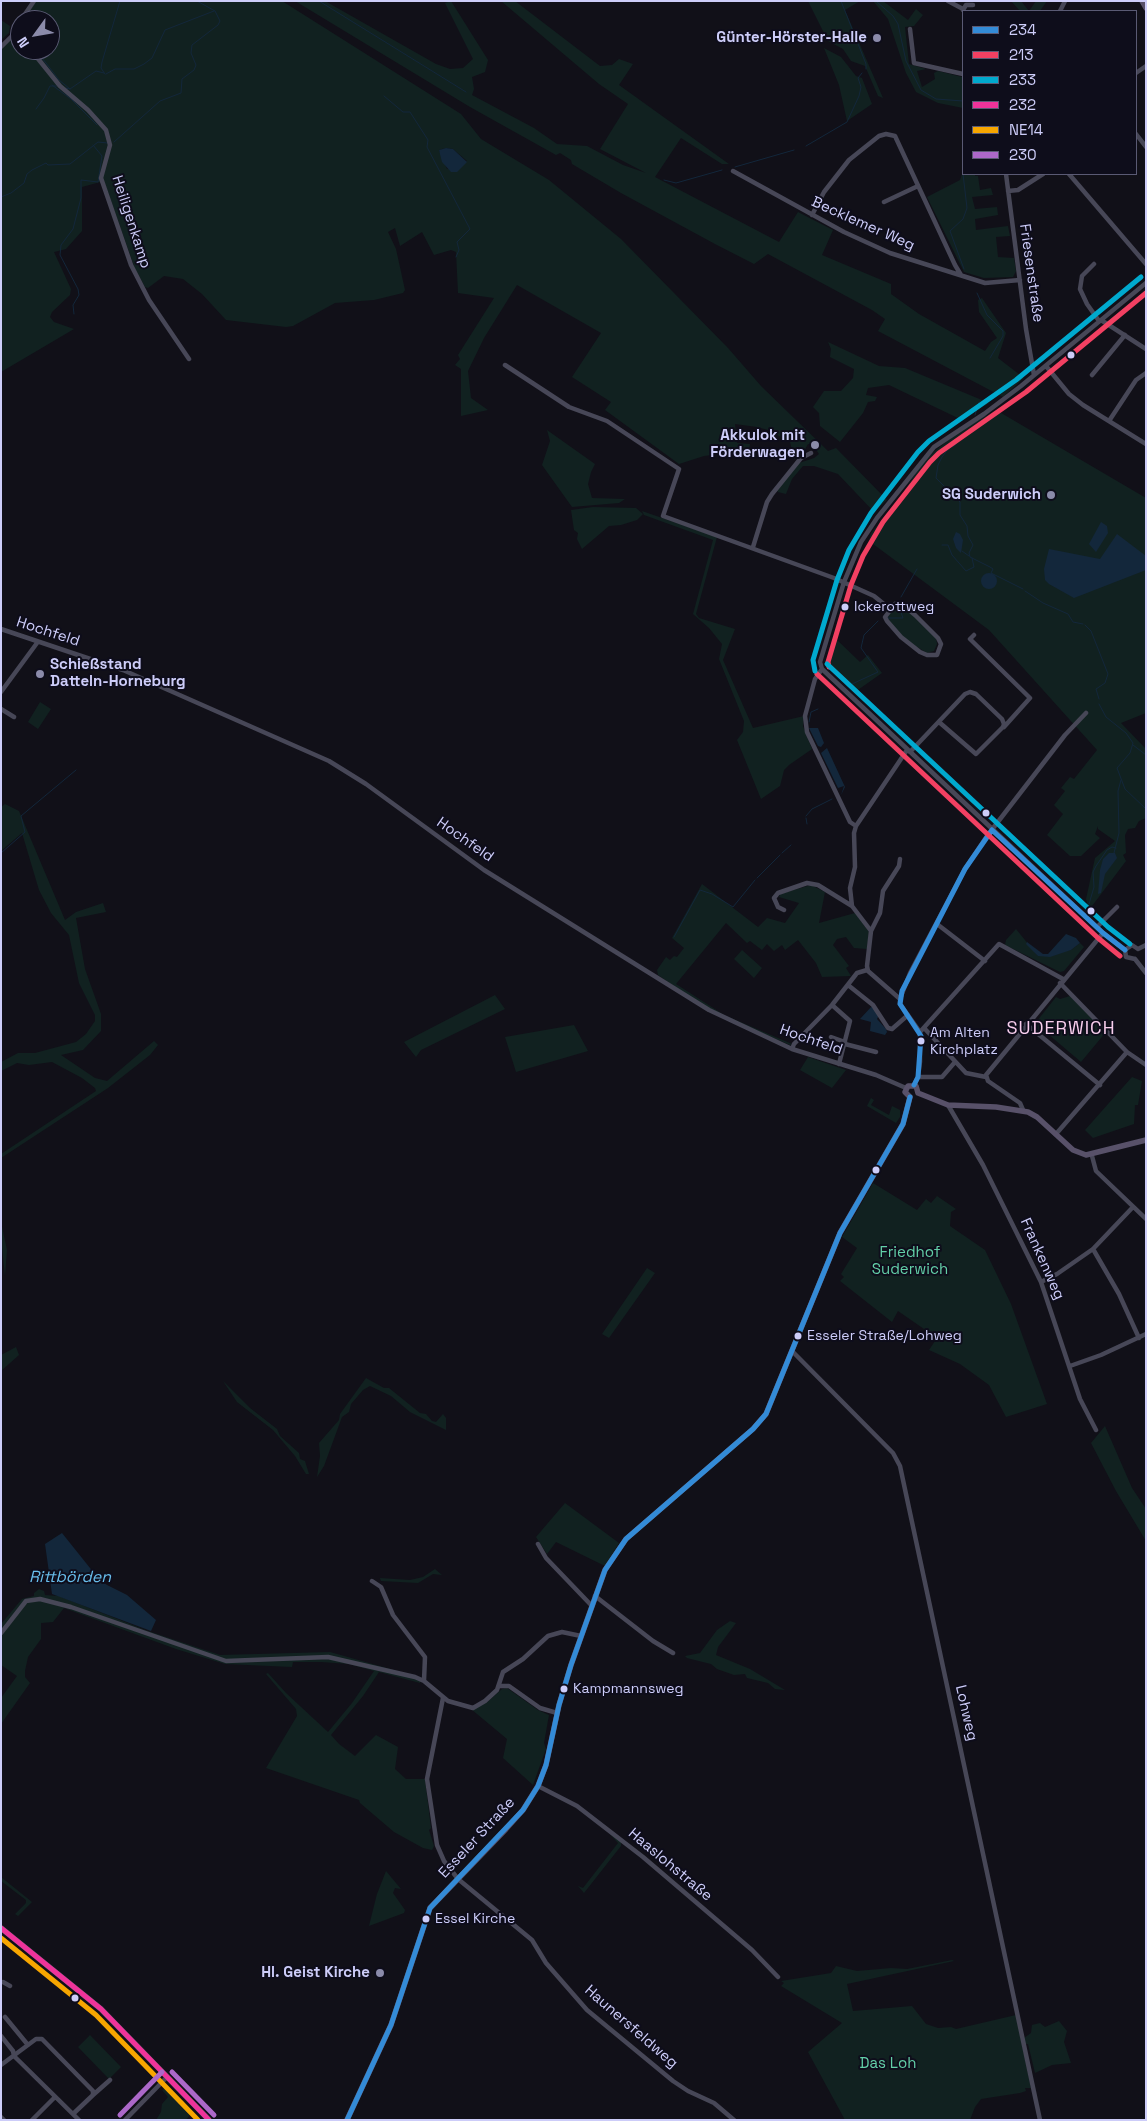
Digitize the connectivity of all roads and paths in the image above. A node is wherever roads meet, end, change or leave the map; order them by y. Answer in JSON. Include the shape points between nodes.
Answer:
{"nodes":[{"id":1,"x":948,"y":1,"type":"edge"},
{"id":2,"x":1142,"y":1,"type":"edge"},
{"id":3,"x":974,"y":3,"type":"edge"},
{"id":4,"x":1146,"y":8,"type":"edge"},
{"id":5,"x":963,"y":10,"type":"edge"},
{"id":6,"x":910,"y":30,"type":"dead end"},
{"id":7,"x":39,"y":60,"type":"edge"},
{"id":8,"x":962,"y":74,"type":"edge"},
{"id":9,"x":1137,"y":135,"type":"edge"},
{"id":10,"x":1146,"y":147,"type":"edge"},
{"id":11,"x":733,"y":172,"type":"dead end"},
{"id":12,"x":1006,"y":175,"type":"edge"},
{"id":13,"x":1041,"y":175,"type":"edge"},
{"id":14,"x":1070,"y":175,"type":"edge"},
{"id":15,"x":918,"y":186,"type":"junction"},
{"id":16,"x":1008,"y":191,"type":"junction"},
{"id":17,"x":884,"y":202,"type":"dead end"},
{"id":18,"x":812,"y":215,"type":"junction"},
{"id":19,"x":1094,"y":264,"type":"dead end"},
{"id":20,"x":1146,"y":264,"type":"edge"},
{"id":21,"x":962,"y":276,"type":"junction"},
{"id":22,"x":1020,"y":280,"type":"junction"},
{"id":23,"x":1146,"y":283,"type":"edge"},
{"id":24,"x":1100,"y":321,"type":"junction"},
{"id":25,"x":1125,"y":336,"type":"junction"},
{"id":26,"x":1146,"y":340,"type":"edge"},
{"id":27,"x":1140,"y":345,"type":"junction"},
{"id":28,"x":1146,"y":349,"type":"edge"},
{"id":29,"x":189,"y":359,"type":"dead end"},
{"id":30,"x":505,"y":365,"type":"dead end"},
{"id":31,"x":1046,"y":366,"type":"junction"},
{"id":32,"x":1146,"y":373,"type":"edge"},
{"id":33,"x":1034,"y":375,"type":"junction"},
{"id":34,"x":1092,"y":375,"type":"dead end"},
{"id":35,"x":1109,"y":421,"type":"junction"},
{"id":36,"x":1146,"y":444,"type":"edge"},
{"id":37,"x":811,"y":453,"type":"dead end"},
{"id":38,"x":753,"y":547,"type":"junction"},
{"id":39,"x":844,"y":582,"type":"junction"},
{"id":40,"x":890,"y":609,"type":"junction"},
{"id":41,"x":1,"y":629,"type":"edge"},
{"id":42,"x":974,"y":635,"type":"dead end"},
{"id":43,"x":37,"y":643,"type":"junction"},
{"id":44,"x":822,"y":669,"type":"junction"},
{"id":45,"x":1,"y":692,"type":"edge"},
{"id":46,"x":1,"y":709,"type":"edge"},
{"id":47,"x":1086,"y":713,"type":"dead end"},
{"id":48,"x":14,"y":717,"type":"dead end"},
{"id":49,"x":940,"y":722,"type":"junction"},
{"id":50,"x":1004,"y":727,"type":"junction"},
{"id":51,"x":908,"y":751,"type":"junction"},
{"id":52,"x":856,"y":826,"type":"junction"},
{"id":53,"x":992,"y":830,"type":"junction"},
{"id":54,"x":900,"y":858,"type":"dead end"},
{"id":55,"x":852,"y":906,"type":"junction"},
{"id":56,"x":1117,"y":906,"type":"dead end"},
{"id":57,"x":784,"y":910,"type":"dead end"},
{"id":58,"x":937,"y":924,"type":"junction"},
{"id":59,"x":1097,"y":927,"type":"junction"},
{"id":60,"x":871,"y":931,"type":"junction"},
{"id":61,"x":1104,"y":933,"type":"junction"},
{"id":62,"x":1146,"y":945,"type":"edge"},
{"id":63,"x":1138,"y":949,"type":"junction"},
{"id":64,"x":1125,"y":950,"type":"junction"},
{"id":65,"x":1135,"y":959,"type":"junction"},
{"id":66,"x":985,"y":961,"type":"junction"},
{"id":67,"x":867,"y":970,"type":"junction"},
{"id":68,"x":1146,"y":973,"type":"edge"},
{"id":69,"x":1062,"y":981,"type":"junction"},
{"id":70,"x":848,"y":985,"type":"junction"},
{"id":71,"x":900,"y":999,"type":"junction"},
{"id":72,"x":832,"y":1005,"type":"junction"},
{"id":73,"x":908,"y":1015,"type":"junction"},
{"id":74,"x":1026,"y":1024,"type":"junction"},
{"id":75,"x":925,"y":1029,"type":"junction"},
{"id":76,"x":920,"y":1032,"type":"junction"},
{"id":77,"x":830,"y":1037,"type":"dead end"},
{"id":78,"x":845,"y":1043,"type":"junction"},
{"id":79,"x":792,"y":1049,"type":"junction"},
{"id":80,"x":876,"y":1052,"type":"dead end"},
{"id":81,"x":1128,"y":1052,"type":"junction"},
{"id":82,"x":955,"y":1062,"type":"junction"},
{"id":83,"x":839,"y":1064,"type":"junction"},
{"id":84,"x":1146,"y":1066,"type":"edge"},
{"id":85,"x":986,"y":1075,"type":"junction"},
{"id":86,"x":918,"y":1077,"type":"junction"},
{"id":87,"x":1100,"y":1084,"type":"junction"},
{"id":88,"x":914,"y":1085,"type":"junction"},
{"id":89,"x":906,"y":1088,"type":"junction"},
{"id":90,"x":918,"y":1093,"type":"junction"},
{"id":91,"x":910,"y":1098,"type":"junction"},
{"id":92,"x":948,"y":1105,"type":"junction"},
{"id":93,"x":1023,"y":1110,"type":"junction"},
{"id":94,"x":1056,"y":1134,"type":"junction"},
{"id":95,"x":1146,"y":1140,"type":"edge"},
{"id":96,"x":1092,"y":1156,"type":"junction"},
{"id":97,"x":1133,"y":1207,"type":"junction"},
{"id":98,"x":1146,"y":1219,"type":"edge"},
{"id":99,"x":1093,"y":1249,"type":"junction"},
{"id":100,"x":1041,"y":1282,"type":"junction"},
{"id":101,"x":1146,"y":1334,"type":"edge"},
{"id":102,"x":1139,"y":1338,"type":"junction"},
{"id":103,"x":792,"y":1352,"type":"junction"},
{"id":104,"x":1070,"y":1366,"type":"junction"},
{"id":105,"x":1096,"y":1430,"type":"dead end"},
{"id":106,"x":538,"y":1544,"type":"dead end"},
{"id":107,"x":372,"y":1581,"type":"dead end"},
{"id":108,"x":595,"y":1596,"type":"junction"},
{"id":109,"x":592,"y":1606,"type":"junction"},
{"id":110,"x":1,"y":1633,"type":"edge"},
{"id":111,"x":581,"y":1636,"type":"junction"},
{"id":112,"x":673,"y":1653,"type":"dead end"},
{"id":113,"x":424,"y":1681,"type":"junction"},
{"id":114,"x":500,"y":1686,"type":"junction"},
{"id":115,"x":444,"y":1698,"type":"junction"},
{"id":116,"x":557,"y":1713,"type":"junction"},
{"id":117,"x":538,"y":1786,"type":"junction"},
{"id":118,"x":458,"y":1878,"type":"junction"},
{"id":119,"x":1,"y":1928,"type":"edge"},
{"id":120,"x":778,"y":1977,"type":"dead end"},
{"id":121,"x":2,"y":1982,"type":"edge"},
{"id":122,"x":10,"y":1986,"type":"dead end"},
{"id":123,"x":6,"y":2017,"type":"dead end"},
{"id":124,"x":1,"y":2036,"type":"edge"},
{"id":125,"x":28,"y":2045,"type":"junction"},
{"id":126,"x":14,"y":2056,"type":"junction"},
{"id":127,"x":1,"y":2065,"type":"edge"},
{"id":128,"x":167,"y":2076,"type":"junction"},
{"id":129,"x":110,"y":2080,"type":"dead end"},
{"id":130,"x":92,"y":2095,"type":"junction"},
{"id":131,"x":55,"y":2097,"type":"junction"},
{"id":132,"x":73,"y":2114,"type":"junction"},
{"id":133,"x":1,"y":2117,"type":"edge"},
{"id":134,"x":4,"y":2120,"type":"edge"},
{"id":135,"x":32,"y":2120,"type":"edge"},
{"id":136,"x":79,"y":2120,"type":"edge"},
{"id":137,"x":125,"y":2120,"type":"edge"},
{"id":138,"x":209,"y":2120,"type":"edge"},
{"id":139,"x":347,"y":2120,"type":"edge"},
{"id":140,"x":734,"y":2120,"type":"edge"},
{"id":141,"x":1040,"y":2120,"type":"edge"}],
"edges":[{"from":1,"to":5,"type":"street"},
{"from":2,"to":4,"type":"main road"},
{"from":3,"to":5,"type":"street"},
{"from":6,"to":8,"type":"street","via":[[914,63]]},
{"from":7,"to":29,"type":"street","name":"Heiligenkamp","via":[[50,75],[106,130],[110,146],[101,178],[130,265],[149,300]]},
{"from":9,"to":10,"type":"street"},
{"from":11,"to":18,"type":"street","name":"Becklemer Weg"},
{"from":12,"to":16,"type":"street","name":"Friesenstraße"},
{"from":13,"to":16,"type":"street","via":[[1018,190]]},
{"from":14,"to":20,"type":"street"},
{"from":15,"to":17,"type":"street"},
{"from":15,"to":18,"type":"street","via":[[895,136],[886,134],[849,160],[824,192]]},
{"from":15,"to":21,"type":"street"},
{"from":16,"to":22,"type":"street","name":"Friesenstraße"},
{"from":18,"to":21,"type":"street","name":"Becklemer Weg","via":[[878,248]]},
{"from":19,"to":24,"type":"street","via":[[1082,276],[1080,289]]},
{"from":21,"to":22,"type":"street","name":"Becklemer Weg","via":[[986,283]]},
{"from":22,"to":33,"type":"street","name":"Friesenstraße"},
{"from":23,"to":24,"type":"street"},
{"from":24,"to":25,"type":"street"},
{"from":24,"to":31,"type":"street"},
{"from":25,"to":27,"type":"street"},
{"from":25,"to":34,"type":"street"},
{"from":26,"to":27,"type":"street"},
{"from":27,"to":28,"type":"street"},
{"from":30,"to":38,"type":"street","via":[[569,407],[607,421],[679,469],[663,516]]},
{"from":31,"to":33,"type":"street"},
{"from":31,"to":35,"type":"street","via":[[1069,394]]},
{"from":32,"to":35,"type":"street","via":[[1136,380]]},
{"from":33,"to":39,"type":"street","via":[[929,452],[861,542]]},
{"from":35,"to":36,"type":"street"},
{"from":37,"to":38,"type":"street","via":[[801,458],[767,502]]},
{"from":38,"to":39,"type":"street"},
{"from":39,"to":40,"type":"street","via":[[874,596]]},
{"from":39,"to":44,"type":"street","via":[[820,662]]},
{"from":40,"to":40,"type":"street","via":[[885,617],[901,637],[927,655],[939,653],[938,638],[920,619],[899,604]]},
{"from":41,"to":43,"type":"street","name":"Hochfeld"},
{"from":42,"to":50,"type":"street","via":[[970,638],[1030,698]]},
{"from":43,"to":45,"type":"street"},
{"from":43,"to":79,"type":"street","name":"Hochfeld","via":[[122,670],[329,761],[484,870],[685,996],[735,1024]]},
{"from":44,"to":51,"type":"street"},
{"from":44,"to":52,"type":"street","via":[[815,679],[807,706],[807,732],[850,822]]},
{"from":46,"to":48,"type":"street"},
{"from":47,"to":53,"type":"street"},
{"from":49,"to":50,"type":"street","via":[[976,754]]},
{"from":49,"to":50,"type":"street","via":[[965,694],[973,692],[1002,719]]},
{"from":49,"to":51,"type":"street"},
{"from":51,"to":52,"type":"street"},
{"from":51,"to":53,"type":"street"},
{"from":52,"to":55,"type":"street","via":[[855,867],[850,888]]},
{"from":53,"to":58,"type":"street","via":[[965,869]]},
{"from":53,"to":59,"type":"street"},
{"from":54,"to":60,"type":"street","via":[[899,866],[883,891],[880,913]]},
{"from":55,"to":57,"type":"street","via":[[807,883],[776,895],[774,898],[778,906]]},
{"from":55,"to":60,"type":"street"},
{"from":56,"to":59,"type":"street"},
{"from":58,"to":66,"type":"street"},
{"from":58,"to":71,"type":"street","via":[[910,973]]},
{"from":59,"to":61,"type":"street"},
{"from":60,"to":67,"type":"street"},
{"from":61,"to":64,"type":"street"},
{"from":61,"to":69,"type":"street"},
{"from":62,"to":63,"type":"street"},
{"from":63,"to":64,"type":"street","via":[[1132,946]]},
{"from":63,"to":65,"type":"street"},
{"from":64,"to":65,"type":"street","via":[[1128,959]]},
{"from":65,"to":68,"type":"street"},
{"from":66,"to":69,"type":"street","via":[[999,944]]},
{"from":66,"to":75,"type":"street"},
{"from":67,"to":70,"type":"street","via":[[857,973]]},
{"from":67,"to":71,"type":"street"},
{"from":69,"to":74,"type":"street"},
{"from":69,"to":81,"type":"street"},
{"from":70,"to":72,"type":"street"},
{"from":70,"to":73,"type":"street","via":[[873,1005],[888,1028]]},
{"from":71,"to":73,"type":"street"},
{"from":72,"to":78,"type":"street","via":[[850,1021]]},
{"from":72,"to":79,"type":"street"},
{"from":73,"to":76,"type":"street"},
{"from":74,"to":85,"type":"street"},
{"from":74,"to":87,"type":"street"},
{"from":75,"to":76,"type":"street"},
{"from":75,"to":82,"type":"street"},
{"from":76,"to":86,"type":"street"},
{"from":77,"to":78,"type":"street"},
{"from":78,"to":80,"type":"street"},
{"from":78,"to":83,"type":"street"},
{"from":79,"to":83,"type":"street","name":"Hochfeld"},
{"from":81,"to":84,"type":"street"},
{"from":81,"to":87,"type":"street"},
{"from":82,"to":85,"type":"street","via":[[966,1073]]},
{"from":82,"to":86,"type":"street","via":[[942,1077]]},
{"from":83,"to":89,"type":"street","name":"Hochfeld"},
{"from":85,"to":93,"type":"street","via":[[1020,1103]]},
{"from":86,"to":88,"type":"street"},
{"from":87,"to":94,"type":"street"},
{"from":88,"to":89,"type":"main road"},
{"from":88,"to":90,"type":"main road"},
{"from":89,"to":91,"type":"main road"},
{"from":90,"to":91,"type":"main road"},
{"from":90,"to":92,"type":"main road"},
{"from":91,"to":103,"type":"main road","name":"Esseler Straße","via":[[903,1124],[840,1233]]},
{"from":92,"to":93,"type":"main road"},
{"from":92,"to":100,"type":"street","name":"Frankenweg","via":[[986,1170]]},
{"from":93,"to":94,"type":"main road","via":[[1038,1116]]},
{"from":94,"to":96,"type":"main road","via":[[1076,1152]]},
{"from":95,"to":96,"type":"main road"},
{"from":96,"to":97,"type":"street","via":[[1096,1171]]},
{"from":97,"to":98,"type":"street"},
{"from":97,"to":99,"type":"street"},
{"from":99,"to":100,"type":"street"},
{"from":99,"to":102,"type":"street"},
{"from":100,"to":104,"type":"street","name":"Frankenweg"},
{"from":101,"to":102,"type":"street"},
{"from":102,"to":104,"type":"street"},
{"from":103,"to":108,"type":"main road","name":"Esseler Straße","via":[[766,1414],[753,1429],[626,1539],[605,1570]]},
{"from":103,"to":141,"type":"street","name":"Lohweg","via":[[892,1453],[900,1466]]},
{"from":104,"to":105,"type":"street","name":"Frankenweg","via":[[1080,1399]]},
{"from":106,"to":109,"type":"street","via":[[546,1558]]},
{"from":107,"to":113,"type":"street","via":[[381,1587],[393,1614],[425,1657]]},
{"from":108,"to":109,"type":"main road","name":"Esseler Straße"},
{"from":108,"to":112,"type":"street"},
{"from":109,"to":111,"type":"main road","name":"Esseler Straße"},
{"from":110,"to":113,"type":"street","via":[[26,1601],[40,1598],[226,1661],[328,1656]]},
{"from":111,"to":114,"type":"street","via":[[562,1632],[548,1636],[503,1672]]},
{"from":111,"to":116,"type":"main road","name":"Esseler Straße"},
{"from":113,"to":115,"type":"street"},
{"from":114,"to":115,"type":"street","via":[[485,1701],[472,1708]]},
{"from":114,"to":116,"type":"street","via":[[510,1686],[540,1708]]},
{"from":115,"to":118,"type":"street","name":"Haunersfeldweg","via":[[427,1779],[437,1845],[444,1861]]},
{"from":116,"to":117,"type":"main road","name":"Esseler Straße"},
{"from":117,"to":118,"type":"main road","name":"Esseler Straße","via":[[512,1822]]},
{"from":117,"to":120,"type":"street","name":"Haaslohstraße","via":[[577,1806],[643,1857],[752,1950]]},
{"from":118,"to":139,"type":"main road","name":"Esseler Straße","via":[[435,1900],[426,1915],[391,2025]]},
{"from":118,"to":140,"type":"street","name":"Haunersfeldweg","via":[[532,1940],[546,1963],[587,2010],[673,2081],[714,2104]]},
{"from":119,"to":128,"type":"main road","via":[[95,2004]]},
{"from":121,"to":122,"type":"street"},
{"from":123,"to":125,"type":"street"},
{"from":124,"to":126,"type":"street"},
{"from":125,"to":126,"type":"street"},
{"from":125,"to":130,"type":"street","via":[[37,2038],[42,2040],[91,2088]]},
{"from":126,"to":127,"type":"street"},
{"from":126,"to":131,"type":"street"},
{"from":128,"to":137,"type":"street"},
{"from":128,"to":138,"type":"main road"},
{"from":129,"to":130,"type":"street"},
{"from":130,"to":132,"type":"street"},
{"from":131,"to":132,"type":"street"},
{"from":131,"to":135,"type":"street"},
{"from":132,"to":136,"type":"street"},
{"from":133,"to":134,"type":"street"}]}
